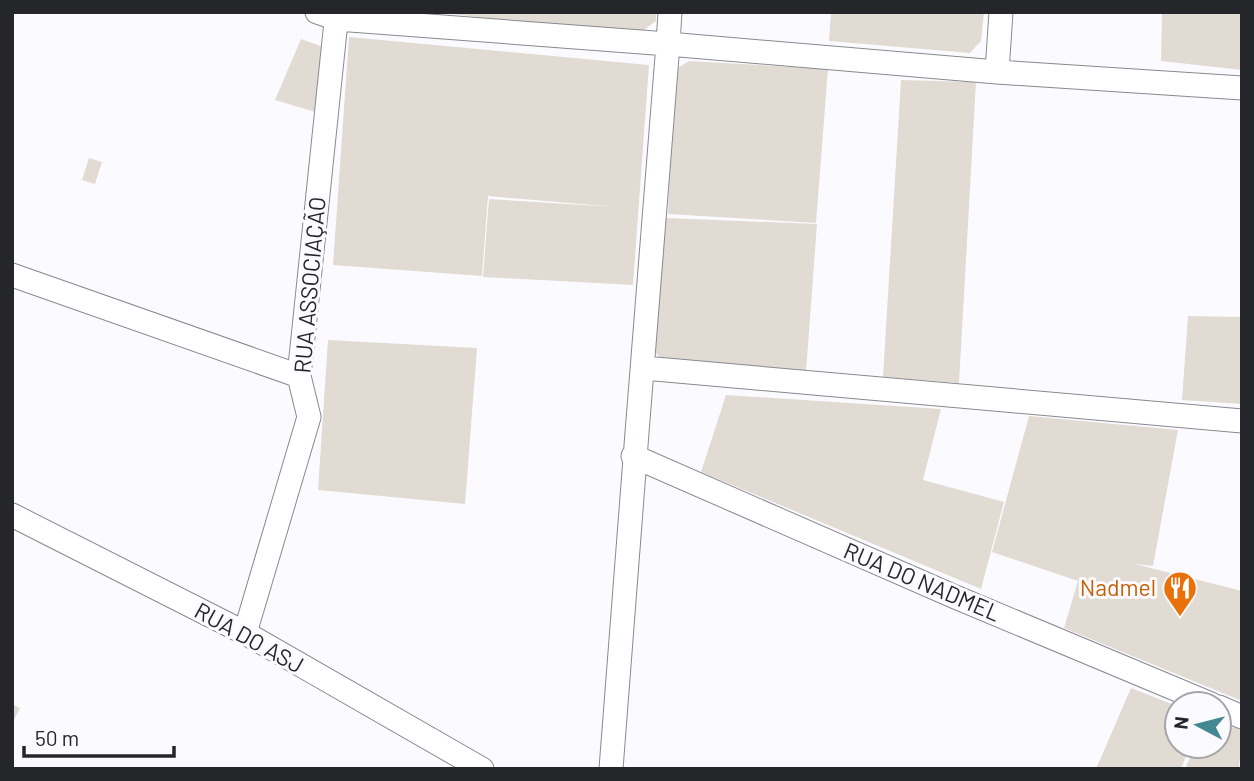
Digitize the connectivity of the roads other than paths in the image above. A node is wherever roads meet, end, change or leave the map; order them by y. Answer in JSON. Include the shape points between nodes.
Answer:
{"nodes":[{"id":1,"x":670,"y":12,"type":"edge"},
{"id":2,"x":1001,"y":12,"type":"edge"},
{"id":3,"x":330,"y":15,"type":"edge"},
{"id":4,"x":668,"y":44,"type":"junction"},
{"id":5,"x":997,"y":72,"type":"junction"},
{"id":6,"x":1242,"y":89,"type":"edge"},
{"id":7,"x":12,"y":275,"type":"edge"},
{"id":8,"x":644,"y":368,"type":"junction"},
{"id":9,"x":299,"y":376,"type":"junction"},
{"id":10,"x":1242,"y":421,"type":"edge"},
{"id":11,"x":633,"y":456,"type":"junction"},
{"id":12,"x":12,"y":515,"type":"edge"},
{"id":13,"x":245,"y":634,"type":"junction"},
{"id":14,"x":1178,"y":690,"type":"edge"},
{"id":15,"x":482,"y":769,"type":"edge"},
{"id":16,"x":611,"y":769,"type":"edge"}],
"edges":[{"from":1,"to":4,"type":"street"},
{"from":2,"to":5,"type":"street"},
{"from":3,"to":4,"type":"street"},
{"from":3,"to":9,"type":"street","name":"RUA ASSOCIAÇÃO"},
{"from":4,"to":5,"type":"street"},
{"from":4,"to":8,"type":"street"},
{"from":5,"to":6,"type":"street"},
{"from":7,"to":9,"type":"street"},
{"from":8,"to":10,"type":"street"},
{"from":8,"to":11,"type":"street"},
{"from":9,"to":13,"type":"street","name":"RUA ASSOCIAÇÃO","via":[[309,417]]},
{"from":11,"to":14,"type":"street","name":"RUA DO NADMEL"},
{"from":11,"to":16,"type":"street"},
{"from":12,"to":13,"type":"street","name":"RUA DO ASJ"},
{"from":13,"to":15,"type":"street","name":"RUA DO ASJ"}]}
